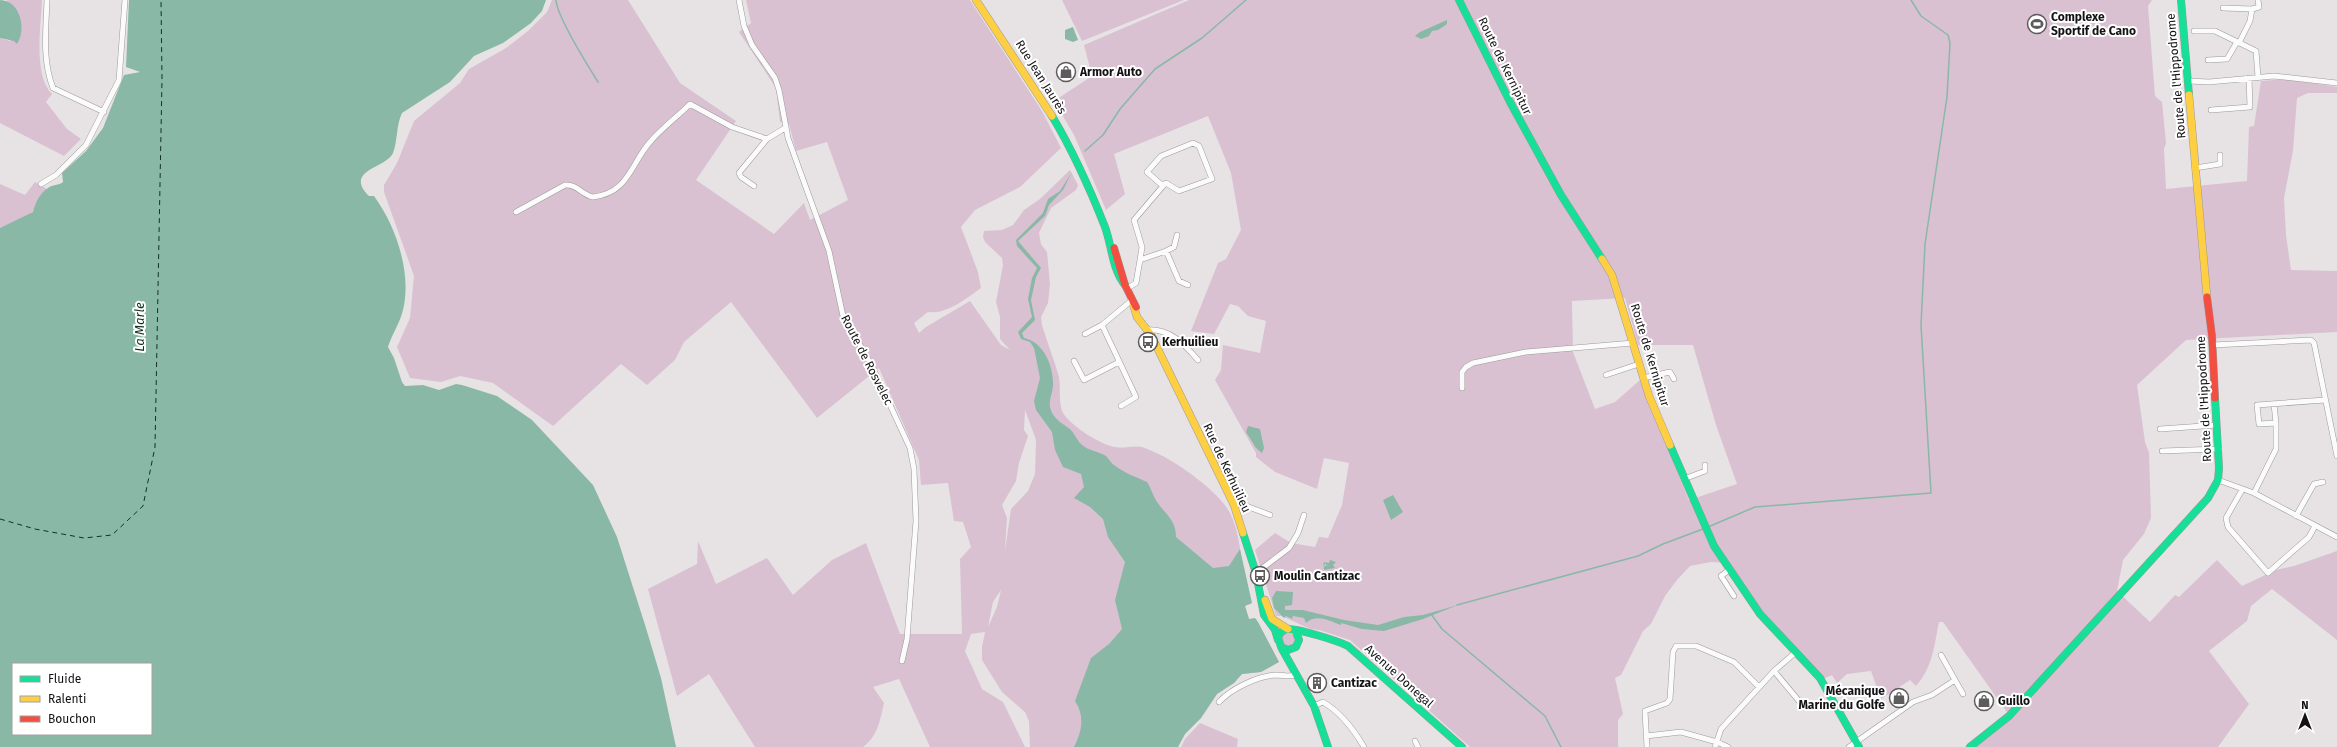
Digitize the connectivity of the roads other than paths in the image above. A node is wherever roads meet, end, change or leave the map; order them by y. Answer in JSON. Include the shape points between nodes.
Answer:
{"nodes":[{"id":1,"x":47,"y":0,"type":"edge"},
{"id":2,"x":125,"y":0,"type":"edge"},
{"id":3,"x":739,"y":0,"type":"edge"},
{"id":4,"x":976,"y":0,"type":"edge"},
{"id":5,"x":1459,"y":0,"type":"edge"},
{"id":6,"x":2181,"y":0,"type":"edge"},
{"id":7,"x":2258,"y":0,"type":"edge"},
{"id":8,"x":2223,"y":8,"type":"dead end"},
{"id":9,"x":2252,"y":9,"type":"junction"},
{"id":10,"x":2194,"y":31,"type":"dead end"},
{"id":11,"x":2238,"y":42,"type":"junction"},
{"id":12,"x":2208,"y":60,"type":"dead end"},
{"id":13,"x":2258,"y":77,"type":"junction"},
{"id":14,"x":2249,"y":78,"type":"junction"},
{"id":15,"x":2188,"y":81,"type":"junction"},
{"id":16,"x":2337,"y":84,"type":"edge"},
{"id":17,"x":2211,"y":110,"type":"dead end"},
{"id":18,"x":104,"y":112,"type":"junction"},
{"id":19,"x":785,"y":128,"type":"junction"},
{"id":20,"x":767,"y":139,"type":"junction"},
{"id":21,"x":2220,"y":155,"type":"dead end"},
{"id":22,"x":2195,"y":168,"type":"junction"},
{"id":23,"x":41,"y":184,"type":"dead end"},
{"id":24,"x":754,"y":186,"type":"dead end"},
{"id":25,"x":1162,"y":186,"type":"junction"},
{"id":26,"x":516,"y":212,"type":"dead end"},
{"id":27,"x":1177,"y":235,"type":"dead end"},
{"id":28,"x":1166,"y":251,"type":"junction"},
{"id":29,"x":1140,"y":260,"type":"junction"},
{"id":30,"x":1188,"y":285,"type":"dead end"},
{"id":31,"x":1126,"y":287,"type":"junction"},
{"id":32,"x":1132,"y":302,"type":"junction"},
{"id":33,"x":1102,"y":325,"type":"junction"},
{"id":34,"x":1147,"y":331,"type":"junction"},
{"id":35,"x":1085,"y":334,"type":"dead end"},
{"id":36,"x":1633,"y":343,"type":"junction"},
{"id":37,"x":2213,"y":345,"type":"junction"},
{"id":38,"x":1074,"y":360,"type":"dead end"},
{"id":39,"x":1198,"y":360,"type":"dead end"},
{"id":40,"x":1119,"y":362,"type":"junction"},
{"id":41,"x":1639,"y":364,"type":"junction"},
{"id":42,"x":1606,"y":375,"type":"dead end"},
{"id":43,"x":1643,"y":378,"type":"junction"},
{"id":44,"x":1674,"y":379,"type":"dead end"},
{"id":45,"x":1462,"y":388,"type":"dead end"},
{"id":46,"x":2325,"y":400,"type":"junction"},
{"id":47,"x":2274,"y":404,"type":"junction"},
{"id":48,"x":1121,"y":406,"type":"dead end"},
{"id":49,"x":2276,"y":423,"type":"junction"},
{"id":50,"x":2217,"y":425,"type":"junction"},
{"id":51,"x":2160,"y":429,"type":"dead end"},
{"id":52,"x":2219,"y":449,"type":"junction"},
{"id":53,"x":2162,"y":451,"type":"dead end"},
{"id":54,"x":2337,"y":456,"type":"edge"},
{"id":55,"x":1705,"y":464,"type":"dead end"},
{"id":56,"x":1684,"y":479,"type":"junction"},
{"id":57,"x":2218,"y":480,"type":"junction"},
{"id":58,"x":2323,"y":482,"type":"dead end"},
{"id":59,"x":2242,"y":490,"type":"junction"},
{"id":60,"x":2254,"y":493,"type":"junction"},
{"id":61,"x":1234,"y":505,"type":"junction"},
{"id":62,"x":1304,"y":515,"type":"dead end"},
{"id":63,"x":1270,"y":516,"type":"dead end"},
{"id":64,"x":2296,"y":516,"type":"junction"},
{"id":65,"x":2315,"y":526,"type":"junction"},
{"id":66,"x":2337,"y":537,"type":"edge"},
{"id":67,"x":1729,"y":570,"type":"junction"},
{"id":68,"x":1256,"y":573,"type":"junction"},
{"id":69,"x":1261,"y":592,"type":"junction"},
{"id":70,"x":1734,"y":596,"type":"dead end"},
{"id":71,"x":1288,"y":629,"type":"junction"},
{"id":72,"x":1296,"y":632,"type":"junction"},
{"id":73,"x":1314,"y":636,"type":"junction"},
{"id":74,"x":1279,"y":644,"type":"junction"},
{"id":75,"x":1297,"y":646,"type":"junction"},
{"id":76,"x":1796,"y":652,"type":"junction"},
{"id":77,"x":1940,"y":655,"type":"dead end"},
{"id":78,"x":902,"y":661,"type":"dead end"},
{"id":79,"x":1292,"y":664,"type":"junction"},
{"id":80,"x":1774,"y":671,"type":"junction"},
{"id":81,"x":1297,"y":674,"type":"junction"},
{"id":82,"x":1955,"y":680,"type":"junction"},
{"id":83,"x":1759,"y":687,"type":"junction"},
{"id":84,"x":1963,"y":694,"type":"dead end"},
{"id":85,"x":1219,"y":702,"type":"dead end"},
{"id":86,"x":1314,"y":706,"type":"junction"},
{"id":87,"x":1804,"y":708,"type":"dead end"},
{"id":88,"x":1646,"y":736,"type":"junction"},
{"id":89,"x":1415,"y":741,"type":"dead end"},
{"id":90,"x":1716,"y":744,"type":"edge"},
{"id":91,"x":1858,"y":744,"type":"edge"},
{"id":92,"x":1328,"y":747,"type":"edge"},
{"id":93,"x":1364,"y":747,"type":"edge"},
{"id":94,"x":1418,"y":747,"type":"edge"},
{"id":95,"x":1462,"y":747,"type":"edge"},
{"id":96,"x":1647,"y":747,"type":"edge"},
{"id":97,"x":1728,"y":747,"type":"edge"},
{"id":98,"x":1849,"y":747,"type":"edge"},
{"id":99,"x":1970,"y":747,"type":"edge"}],
"edges":[{"from":1,"to":18,"type":"street","via":[[44,50],[48,76],[53,88]]},
{"from":2,"to":18,"type":"street","via":[[119,80]]},
{"from":3,"to":19,"type":"street","name":"Route de Rosvelec","via":[[744,26],[752,45],[775,78]]},
{"from":4,"to":31,"type":"main road","name":"Rue Jean Jaurès","via":[[1053,115],[1080,170],[1108,236],[1115,266]]},
{"from":5,"to":36,"type":"main road","name":"Route de Kernipitur","via":[[1557,189],[1612,275]]},
{"from":6,"to":15,"type":"main road","name":"Route de l'Hippodrome"},
{"from":7,"to":9,"type":"street","via":[[2259,7]]},
{"from":8,"to":9,"type":"street"},
{"from":9,"to":11,"type":"street","via":[[2250,21]]},
{"from":10,"to":11,"type":"street","via":[[2215,30]]},
{"from":11,"to":12,"type":"street","via":[[2226,59]]},
{"from":11,"to":13,"type":"street","via":[[2256,51]]},
{"from":13,"to":14,"type":"street"},
{"from":13,"to":16,"type":"street","via":[[2291,76]]},
{"from":14,"to":15,"type":"street","via":[[2209,82]]},
{"from":14,"to":17,"type":"street","via":[[2250,107]]},
{"from":15,"to":22,"type":"main road","name":"Route de l'Hippodrome"},
{"from":18,"to":23,"type":"street","via":[[86,145],[56,175]]},
{"from":19,"to":20,"type":"street"},
{"from":19,"to":78,"type":"street","name":"Route de Rosvelec","via":[[795,163],[829,252],[843,316],[878,379],[911,454],[916,521],[907,639]]},
{"from":20,"to":24,"type":"street","via":[[739,173]]},
{"from":20,"to":26,"type":"street","via":[[732,127],[690,104],[650,141],[622,184],[593,197],[573,186],[565,185]]},
{"from":21,"to":22,"type":"street","via":[[2220,164]]},
{"from":22,"to":37,"type":"main road","name":"Route de l'Hippodrome"},
{"from":25,"to":25,"type":"street","via":[[1166,183],[1179,191],[1212,179],[1199,146],[1193,143],[1161,156],[1147,172]]},
{"from":25,"to":29,"type":"street","via":[[1134,220],[1142,247]]},
{"from":27,"to":28,"type":"street","via":[[1174,247]]},
{"from":28,"to":29,"type":"street"},
{"from":28,"to":30,"type":"street","via":[[1179,281]]},
{"from":29,"to":31,"type":"street","via":[[1136,283]]},
{"from":31,"to":32,"type":"main road"},
{"from":32,"to":33,"type":"street"},
{"from":32,"to":34,"type":"main road","name":"Rue de Kerhuilieu","via":[[1137,317]]},
{"from":33,"to":35,"type":"street"},
{"from":33,"to":40,"type":"street"},
{"from":34,"to":39,"type":"street","via":[[1156,329],[1179,339]]},
{"from":34,"to":61,"type":"main road","name":"Rue de Kerhuilieu"},
{"from":36,"to":41,"type":"main road","name":"Route de Kernipitur"},
{"from":36,"to":45,"type":"street","via":[[1526,352],[1473,363],[1462,372]]},
{"from":37,"to":46,"type":"street","via":[[2307,338],[2314,343]]},
{"from":37,"to":50,"type":"main road","name":"Route de l'Hippodrome"},
{"from":38,"to":40,"type":"street","via":[[1084,380]]},
{"from":40,"to":48,"type":"street","via":[[1136,397]]},
{"from":41,"to":42,"type":"street"},
{"from":41,"to":43,"type":"main road","name":"Route de Kernipitur"},
{"from":43,"to":44,"type":"street","via":[[1670,372]]},
{"from":43,"to":56,"type":"main road","name":"Route de Kernipitur"},
{"from":46,"to":47,"type":"street"},
{"from":46,"to":54,"type":"street"},
{"from":47,"to":49,"type":"street"},
{"from":47,"to":49,"type":"street","via":[[2257,405],[2259,424]]},
{"from":49,"to":60,"type":"street","via":[[2276,449]]},
{"from":50,"to":51,"type":"street"},
{"from":50,"to":52,"type":"main road","name":"Route de l'Hippodrome"},
{"from":52,"to":53,"type":"street"},
{"from":52,"to":57,"type":"main road","name":"Route de l'Hippodrome"},
{"from":55,"to":56,"type":"street","via":[[1705,471]]},
{"from":56,"to":67,"type":"main road","name":"Route de Kernipitur"},
{"from":57,"to":59,"type":"street"},
{"from":57,"to":99,"type":"main road","name":"Route de l'Hippodrome","via":[[2194,515],[2009,716]]},
{"from":58,"to":64,"type":"street","via":[[2314,484]]},
{"from":59,"to":60,"type":"street"},
{"from":59,"to":65,"type":"street","via":[[2226,518],[2228,527],[2268,573],[2309,536]]},
{"from":60,"to":64,"type":"street"},
{"from":61,"to":63,"type":"street","via":[[1241,504]]},
{"from":61,"to":68,"type":"main road","name":"Rue de Kerhuilieu"},
{"from":62,"to":68,"type":"street","via":[[1293,544]]},
{"from":64,"to":65,"type":"street"},
{"from":65,"to":66,"type":"street"},
{"from":67,"to":70,"type":"street","via":[[1721,576]]},
{"from":67,"to":76,"type":"main road","name":"Route de Kernipitur","via":[[1763,618]]},
{"from":68,"to":69,"type":"main road","name":"Rue de Kerhuilieu"},
{"from":69,"to":71,"type":"main road","name":"Rue de Kerhuilieu","via":[[1272,619]]},
{"from":69,"to":74,"type":"main road","name":"Rue de Kerhuilieu","via":[[1259,595],[1264,615],[1275,630]]},
{"from":71,"to":72,"type":"main road"},
{"from":71,"to":74,"type":"main road","via":[[1280,634]]},
{"from":72,"to":73,"type":"main road","name":"Avenue Donegal"},
{"from":72,"to":75,"type":"main road","via":[[1299,640]]},
{"from":73,"to":75,"type":"main road"},
{"from":73,"to":95,"type":"main road","name":"Avenue Donegal","via":[[1328,637],[1348,646]]},
{"from":74,"to":75,"type":"main road","via":[[1288,650]]},
{"from":74,"to":79,"type":"main road","name":"Rue de Kerhuilieu"},
{"from":75,"to":79,"type":"main road"},
{"from":76,"to":80,"type":"street"},
{"from":76,"to":91,"type":"main road","name":"Route de Kernipitur","via":[[1823,683]]},
{"from":77,"to":82,"type":"street"},
{"from":79,"to":81,"type":"main road","name":"Rue de Kerhuilieu"},
{"from":80,"to":83,"type":"street"},
{"from":80,"to":87,"type":"street"},
{"from":81,"to":85,"type":"street","via":[[1292,677],[1275,675],[1262,678],[1226,694]]},
{"from":81,"to":86,"type":"main road","name":"Rue de Kerhuilieu"},
{"from":82,"to":84,"type":"street"},
{"from":82,"to":91,"type":"street","via":[[1932,695],[1913,702]]},
{"from":83,"to":88,"type":"street","via":[[1734,662],[1696,646],[1676,646],[1673,652],[1670,700],[1645,711]]},
{"from":83,"to":90,"type":"street","via":[[1721,729]]},
{"from":86,"to":92,"type":"main road","name":"Rue de Kerhuilieu"},
{"from":86,"to":93,"type":"street","via":[[1324,702],[1333,708]]},
{"from":88,"to":90,"type":"street","via":[[1681,732]]},
{"from":88,"to":96,"type":"street"},
{"from":89,"to":94,"type":"street"},
{"from":90,"to":97,"type":"street"},
{"from":91,"to":98,"type":"street"}]}
